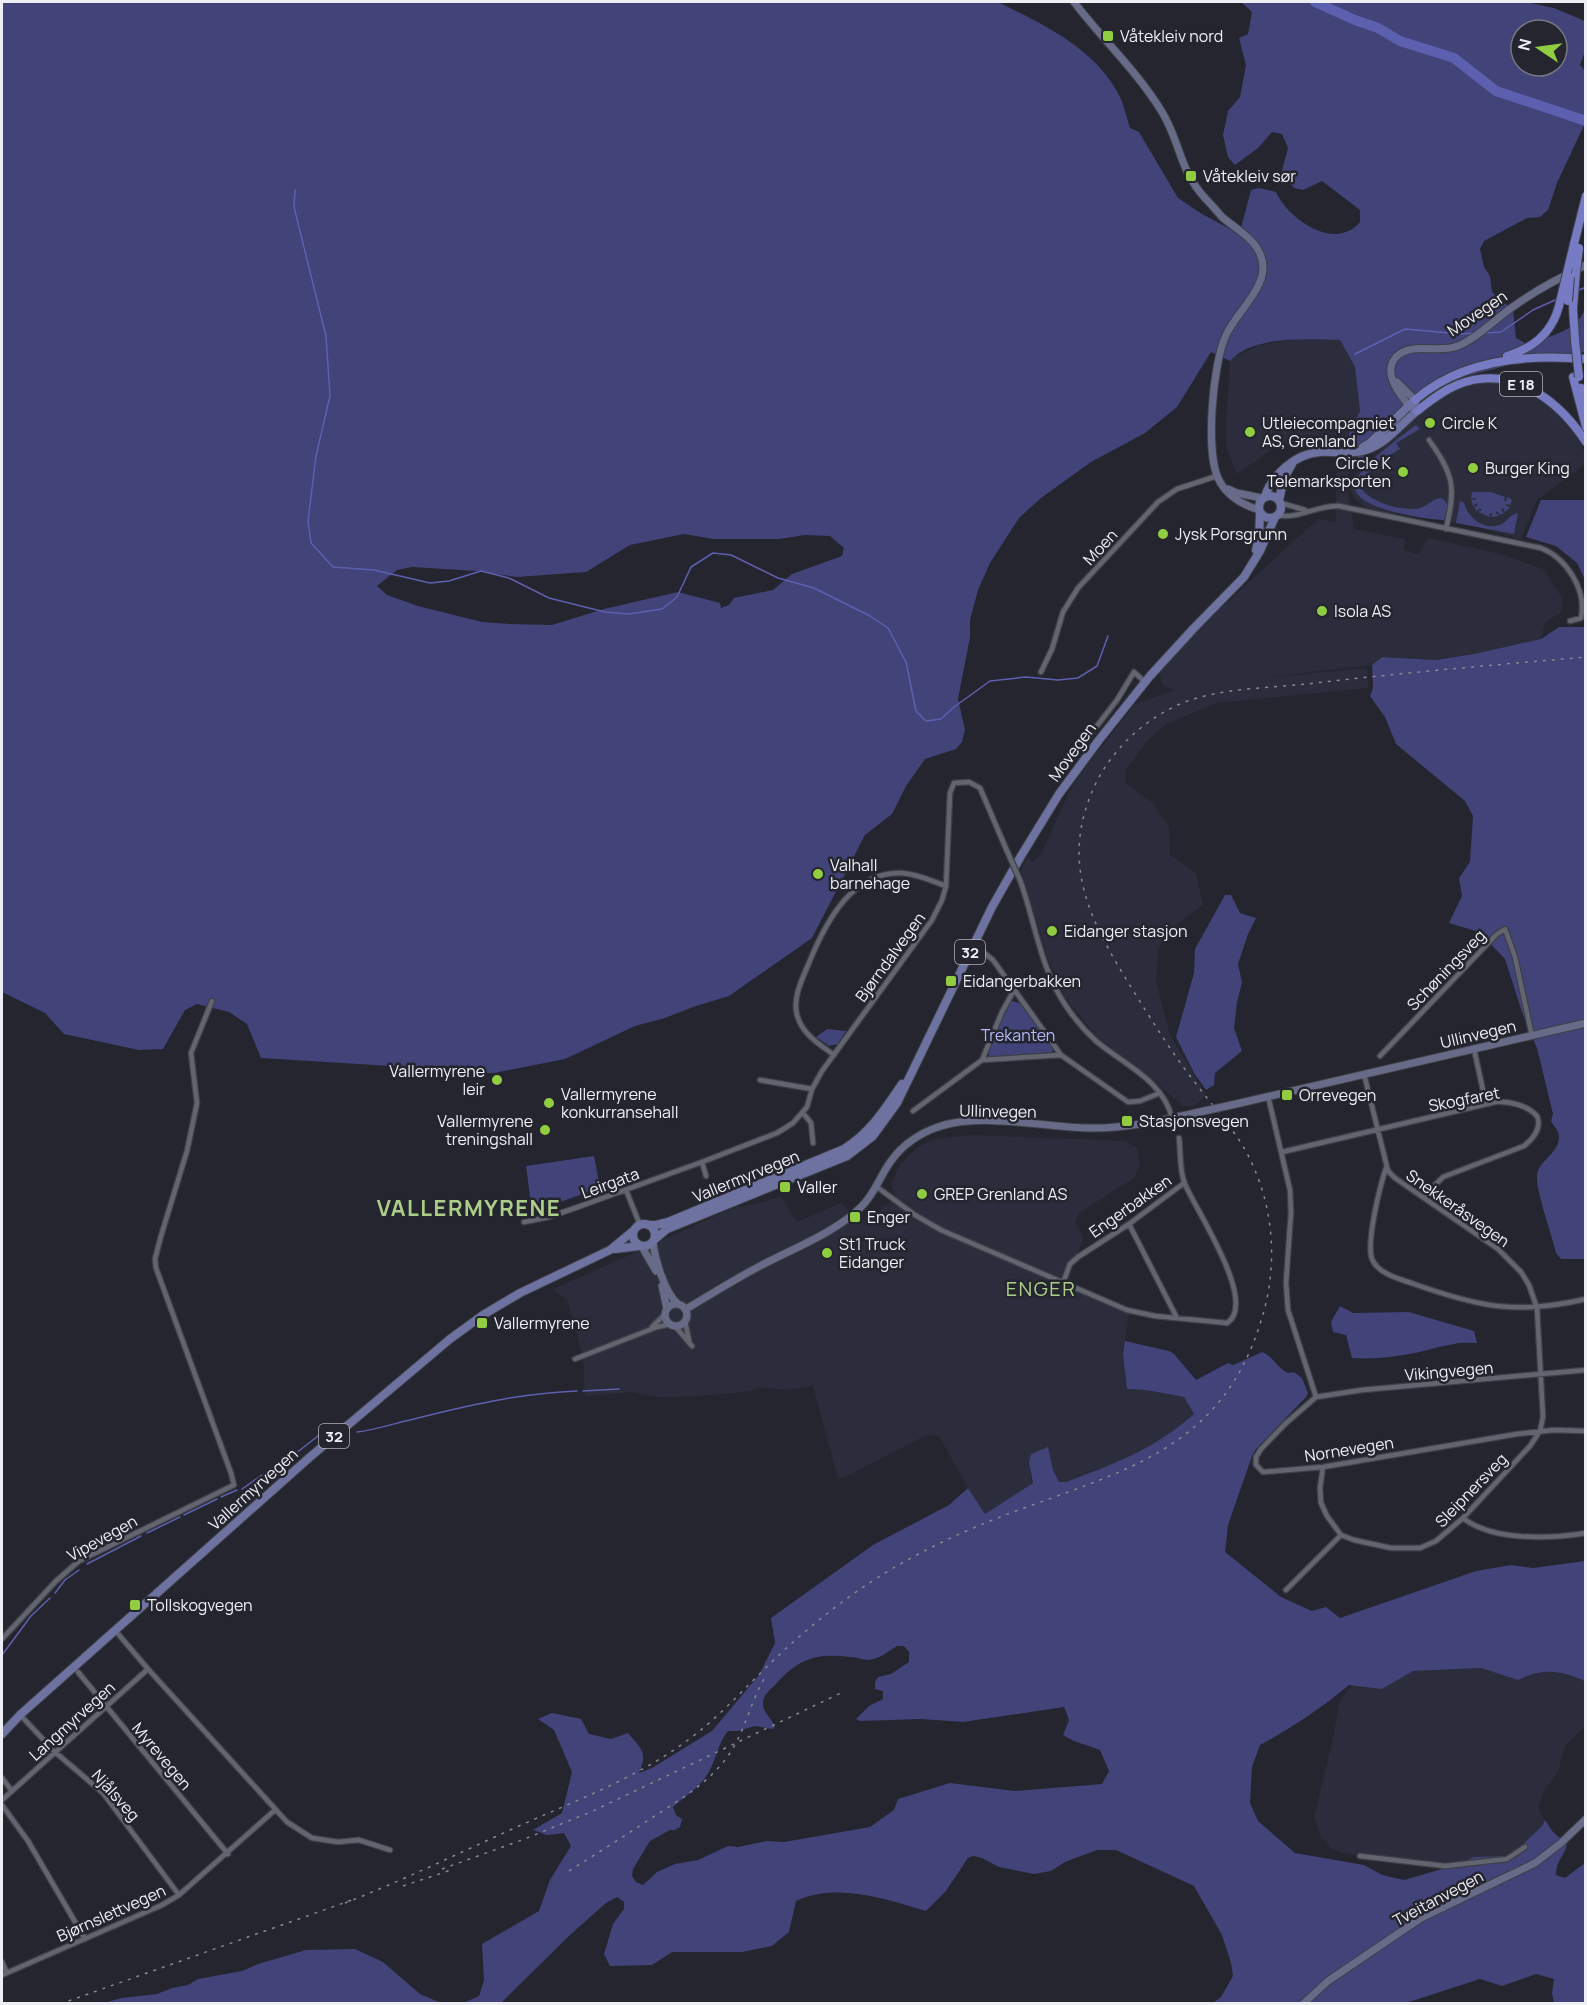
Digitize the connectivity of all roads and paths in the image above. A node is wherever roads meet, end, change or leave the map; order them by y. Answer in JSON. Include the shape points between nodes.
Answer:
{"nodes":[{"id":1,"x":1074,"y":2,"type":"edge"},
{"id":2,"x":1586,"y":196,"type":"edge"},
{"id":3,"x":1586,"y":217,"type":"edge"},
{"id":4,"x":1577,"y":246,"type":"junction"},
{"id":5,"x":1586,"y":265,"type":"edge"},
{"id":6,"x":1558,"y":358,"type":"junction"},
{"id":7,"x":1586,"y":359,"type":"edge"},
{"id":8,"x":1480,"y":367,"type":"junction"},
{"id":9,"x":1576,"y":377,"type":"junction"},
{"id":10,"x":1581,"y":388,"type":"junction"},
{"id":11,"x":1438,"y":396,"type":"junction"},
{"id":12,"x":1586,"y":400,"type":"edge"},
{"id":13,"x":1412,"y":403,"type":"junction"},
{"id":14,"x":1418,"y":411,"type":"junction"},
{"id":15,"x":1586,"y":413,"type":"edge"},
{"id":16,"x":1586,"y":428,"type":"edge"},
{"id":17,"x":1429,"y":440,"type":"dead end"},
{"id":18,"x":1586,"y":442,"type":"edge"},
{"id":19,"x":1345,"y":453,"type":"junction"},
{"id":20,"x":1293,"y":463,"type":"junction"},
{"id":21,"x":1217,"y":476,"type":"junction"},
{"id":22,"x":1226,"y":489,"type":"junction"},
{"id":23,"x":1264,"y":497,"type":"junction"},
{"id":24,"x":1280,"y":502,"type":"junction"},
{"id":25,"x":1308,"y":510,"type":"junction"},
{"id":26,"x":1260,"y":512,"type":"junction"},
{"id":27,"x":1276,"y":516,"type":"junction"},
{"id":28,"x":1446,"y":529,"type":"junction"},
{"id":29,"x":1254,"y":560,"type":"junction"},
{"id":30,"x":1570,"y":621,"type":"dead end"},
{"id":31,"x":1041,"y":672,"type":"dead end"},
{"id":32,"x":1146,"y":682,"type":"junction"},
{"id":33,"x":1063,"y":770,"type":"dead end"},
{"id":34,"x":946,"y":886,"type":"junction"},
{"id":35,"x":982,"y":951,"type":"dead end"},
{"id":36,"x":1014,"y":990,"type":"junction"},
{"id":37,"x":212,"y":1000,"type":"dead end"},
{"id":38,"x":1586,"y":1023,"type":"edge"},
{"id":39,"x":1532,"y":1036,"type":"junction"},
{"id":40,"x":1474,"y":1049,"type":"junction"},
{"id":41,"x":834,"y":1055,"type":"junction"},
{"id":42,"x":1061,"y":1055,"type":"junction"},
{"id":43,"x":1380,"y":1056,"type":"dead end"},
{"id":44,"x":982,"y":1060,"type":"junction"},
{"id":45,"x":1364,"y":1074,"type":"junction"},
{"id":46,"x":760,"y":1080,"type":"dead end"},
{"id":47,"x":812,"y":1089,"type":"junction"},
{"id":48,"x":1160,"y":1093,"type":"junction"},
{"id":49,"x":1268,"y":1096,"type":"junction"},
{"id":50,"x":1486,"y":1104,"type":"junction"},
{"id":51,"x":913,"y":1111,"type":"dead end"},
{"id":52,"x":803,"y":1113,"type":"junction"},
{"id":53,"x":1172,"y":1118,"type":"junction"},
{"id":54,"x":1377,"y":1130,"type":"junction"},
{"id":55,"x":1179,"y":1138,"type":"dead end"},
{"id":56,"x":813,"y":1143,"type":"dead end"},
{"id":57,"x":852,"y":1149,"type":"junction"},
{"id":58,"x":1282,"y":1152,"type":"junction"},
{"id":59,"x":702,"y":1162,"type":"junction"},
{"id":60,"x":1386,"y":1167,"type":"junction"},
{"id":61,"x":706,"y":1176,"type":"dead end"},
{"id":62,"x":1184,"y":1183,"type":"junction"},
{"id":63,"x":877,"y":1187,"type":"junction"},
{"id":64,"x":626,"y":1190,"type":"junction"},
{"id":65,"x":1423,"y":1197,"type":"junction"},
{"id":66,"x":524,"y":1222,"type":"dead end"},
{"id":67,"x":1129,"y":1224,"type":"junction"},
{"id":68,"x":640,"y":1227,"type":"junction"},
{"id":69,"x":654,"y":1241,"type":"junction"},
{"id":70,"x":641,"y":1246,"type":"junction"},
{"id":71,"x":610,"y":1250,"type":"junction"},
{"id":72,"x":1063,"y":1283,"type":"junction"},
{"id":73,"x":1586,"y":1299,"type":"edge"},
{"id":74,"x":678,"y":1304,"type":"junction"},
{"id":75,"x":1537,"y":1308,"type":"junction"},
{"id":76,"x":686,"y":1309,"type":"junction"},
{"id":77,"x":666,"y":1311,"type":"junction"},
{"id":78,"x":1177,"y":1318,"type":"junction"},
{"id":79,"x":685,"y":1321,"type":"junction"},
{"id":80,"x":673,"y":1325,"type":"junction"},
{"id":81,"x":647,"y":1331,"type":"junction"},
{"id":82,"x":575,"y":1359,"type":"dead end"},
{"id":83,"x":1586,"y":1370,"type":"edge"},
{"id":84,"x":1541,"y":1375,"type":"junction"},
{"id":85,"x":1316,"y":1397,"type":"junction"},
{"id":86,"x":1540,"y":1431,"type":"junction"},
{"id":87,"x":1586,"y":1431,"type":"edge"},
{"id":88,"x":1323,"y":1467,"type":"junction"},
{"id":89,"x":1463,"y":1518,"type":"junction"},
{"id":90,"x":1586,"y":1533,"type":"edge"},
{"id":91,"x":1341,"y":1535,"type":"junction"},
{"id":92,"x":1286,"y":1590,"type":"dead end"},
{"id":93,"x":119,"y":1635,"type":"dead end"},
{"id":94,"x":2,"y":1639,"type":"edge"},
{"id":95,"x":148,"y":1669,"type":"junction"},
{"id":96,"x":78,"y":1672,"type":"dead end"},
{"id":97,"x":105,"y":1706,"type":"junction"},
{"id":98,"x":22,"y":1717,"type":"junction"},
{"id":99,"x":2,"y":1727,"type":"edge"},
{"id":100,"x":2,"y":1734,"type":"edge"},
{"id":101,"x":55,"y":1752,"type":"junction"},
{"id":102,"x":2,"y":1778,"type":"edge"},
{"id":103,"x":12,"y":1791,"type":"junction"},
{"id":104,"x":2,"y":1800,"type":"edge"},
{"id":105,"x":2,"y":1805,"type":"edge"},
{"id":106,"x":276,"y":1810,"type":"junction"},
{"id":107,"x":1586,"y":1819,"type":"edge"},
{"id":108,"x":1525,"y":1847,"type":"dead end"},
{"id":109,"x":390,"y":1850,"type":"dead end"},
{"id":110,"x":228,"y":1854,"type":"junction"},
{"id":111,"x":1360,"y":1856,"type":"dead end"},
{"id":112,"x":179,"y":1895,"type":"junction"},
{"id":113,"x":85,"y":1939,"type":"junction"},
{"id":114,"x":2,"y":1962,"type":"edge"},
{"id":115,"x":7,"y":1973,"type":"junction"},
{"id":116,"x":2,"y":1976,"type":"edge"},
{"id":117,"x":1303,"y":2004,"type":"edge"}],
"edges":[{"from":1,"to":21,"type":"main road","via":[[1161,111],[1192,183],[1222,217],[1249,237],[1263,263],[1257,288],[1226,335],[1218,359],[1212,450]]},
{"from":2,"to":4,"type":"highway","number":"E 18"},
{"from":3,"to":4,"type":"highway","number":"E 18"},
{"from":4,"to":8,"type":"highway","number":"E 18","bridge":true,"via":[[1552,325],[1522,351]]},
{"from":4,"to":9,"type":"highway","number":"E 18","bridge":true,"via":[[1571,299]]},
{"from":5,"to":13,"type":"main road","name":"Movegen","via":[[1531,294],[1462,344],[1445,350],[1401,352],[1391,373]]},
{"from":6,"to":7,"type":"highway","number":"E 18"},
{"from":6,"to":8,"type":"highway","number":"E 18","via":[[1519,359]]},
{"from":6,"to":11,"type":"highway","number":"E 18","via":[[1483,370],[1454,382]]},
{"from":8,"to":13,"type":"highway","number":"E 18","via":[[1439,383]]},
{"from":9,"to":10,"type":"highway","number":"E 18"},
{"from":9,"to":16,"type":"highway","number":"E 18"},
{"from":10,"to":12,"type":"highway","number":"E 18"},
{"from":10,"to":15,"type":"highway","number":"E 18"},
{"from":11,"to":14,"type":"highway","number":"E 18"},
{"from":11,"to":18,"type":"highway","number":"E 18","via":[[1473,380],[1499,378],[1515,382],[1555,404]]},
{"from":13,"to":14,"type":"main road","name":"Movegen"},
{"from":13,"to":19,"type":"main road","number":"32","via":[[1370,442]]},
{"from":14,"to":19,"type":"main road","number":"32","via":[[1375,446]]},
{"from":17,"to":28,"type":"street","via":[[1451,479]]},
{"from":19,"to":20,"type":"main road","number":"32","via":[[1313,453]]},
{"from":20,"to":23,"type":"main road","number":"32","via":[[1283,468]]},
{"from":20,"to":24,"type":"main road","number":"32","via":[[1284,478]]},
{"from":21,"to":22,"type":"main road"},
{"from":21,"to":31,"type":"street","name":"Moen","via":[[1177,489],[1158,502],[1078,588],[1063,612]]},
{"from":22,"to":23,"type":"main road"},
{"from":22,"to":26,"type":"main road"},
{"from":23,"to":24,"type":"main road","via":[[1275,496]]},
{"from":23,"to":26,"type":"main road","number":"32","via":[[1259,504]]},
{"from":24,"to":25,"type":"street"},
{"from":24,"to":27,"type":"main road","number":"32","via":[[1281,510]]},
{"from":25,"to":27,"type":"street"},
{"from":25,"to":28,"type":"street","via":[[1339,506]]},
{"from":26,"to":27,"type":"main road","via":[[1268,518]]},
{"from":26,"to":29,"type":"main road","name":"Movegen","number":"32"},
{"from":27,"to":29,"type":"main road","name":"Movegen","number":"32"},
{"from":28,"to":30,"type":"street","via":[[1531,546],[1559,557],[1574,574],[1584,600],[1581,618]]},
{"from":29,"to":32,"type":"main road","name":"Movegen","number":"32","via":[[1244,577]]},
{"from":32,"to":33,"type":"street","name":"Movegen","via":[[1134,672]]},
{"from":32,"to":57,"type":"main road","name":"Movegen","number":"32","via":[[1075,771],[1028,844],[987,916],[917,1062],[875,1124]]},
{"from":34,"to":41,"type":"street","name":"Bjørndalvegen","via":[[928,927]]},
{"from":34,"to":41,"type":"street","via":[[909,874],[888,874],[860,887],[828,920],[801,983],[796,1007],[802,1027]]},
{"from":34,"to":48,"type":"street","name":"Bjørndalvegen","bridge":true,"via":[[950,793],[954,783],[969,782],[980,788],[1020,880],[1038,945],[1066,1006],[1096,1041]]},
{"from":35,"to":36,"type":"street"},
{"from":36,"to":42,"type":"street"},
{"from":36,"to":44,"type":"street"},
{"from":37,"to":94,"type":"street","name":"Vipevegen","via":[[191,1053],[197,1103],[155,1259],[234,1485],[79,1561]]},
{"from":38,"to":39,"type":"main road","name":"Ullinvegen"},
{"from":39,"to":40,"type":"main road","name":"Ullinvegen"},
{"from":39,"to":43,"type":"street","name":"Schøningsveg","via":[[1515,957],[1504,930]]},
{"from":40,"to":45,"type":"main road","name":"Ullinvegen"},
{"from":40,"to":50,"type":"street"},
{"from":41,"to":47,"type":"street","name":"Bjørndalvegen"},
{"from":42,"to":44,"type":"street"},
{"from":42,"to":48,"type":"street","via":[[1128,1102]]},
{"from":44,"to":51,"type":"street"},
{"from":45,"to":49,"type":"main road","name":"Ullinvegen"},
{"from":45,"to":54,"type":"street","name":"Snekkeråsvegen"},
{"from":46,"to":47,"type":"street"},
{"from":47,"to":52,"type":"street","name":"Bjørndalvegen"},
{"from":48,"to":53,"type":"street"},
{"from":49,"to":53,"type":"main road","name":"Ullinvegen","bridge":true},
{"from":49,"to":58,"type":"street"},
{"from":50,"to":54,"type":"street","name":"Skogfaret"},
{"from":50,"to":65,"type":"street","name":"Skogfaret","via":[[1508,1102],[1533,1112],[1539,1121],[1537,1132],[1519,1149],[1443,1177]]},
{"from":52,"to":56,"type":"street","via":[[811,1123]]},
{"from":52,"to":59,"type":"street","name":"Leirgata","via":[[777,1133]]},
{"from":53,"to":63,"type":"main road","name":"Ullinvegen","via":[[1105,1128],[978,1121],[945,1125],[904,1146]]},
{"from":54,"to":58,"type":"street","name":"Skogfaret"},
{"from":54,"to":60,"type":"street","name":"Snekkeråsvegen"},
{"from":55,"to":62,"type":"street","name":"Engerbakken"},
{"from":57,"to":68,"type":"main road","name":"Vallermyrvegen","number":"32","via":[[668,1222]]},
{"from":57,"to":69,"type":"main road","name":"Vallermyrvegen","number":"32","via":[[667,1229]]},
{"from":58,"to":85,"type":"street","via":[[1291,1200],[1288,1310]]},
{"from":59,"to":61,"type":"street"},
{"from":59,"to":64,"type":"street","name":"Leirgata"},
{"from":60,"to":65,"type":"street","name":"Snekkeråsvegen"},
{"from":60,"to":75,"type":"street","via":[[1371,1242],[1372,1259],[1378,1267],[1458,1299],[1495,1307]]},
{"from":62,"to":67,"type":"street","name":"Engerbakken"},
{"from":62,"to":78,"type":"street","via":[[1234,1281],[1235,1304],[1231,1321],[1224,1324]]},
{"from":63,"to":72,"type":"street","via":[[941,1230]]},
{"from":63,"to":76,"type":"main road","name":"Ullinvegen","via":[[849,1218]]},
{"from":64,"to":66,"type":"street","name":"Leirgata"},
{"from":64,"to":68,"type":"street"},
{"from":65,"to":75,"type":"street","name":"Snekkeråsvegen","via":[[1514,1264],[1529,1285]]},
{"from":67,"to":72,"type":"street","name":"Engerbakken","via":[[1070,1264]]},
{"from":67,"to":78,"type":"street"},
{"from":68,"to":69,"type":"main road","via":[[654,1231]]},
{"from":68,"to":70,"type":"main road","via":[[633,1240]]},
{"from":68,"to":71,"type":"main road","name":"Vallermyrvegen","number":"32"},
{"from":69,"to":70,"type":"main road","name":"Vallermyrvegen","number":"32"},
{"from":69,"to":74,"type":"main road","via":[[658,1265]]},
{"from":70,"to":71,"type":"main road","name":"Vallermyrvegen","number":"32"},
{"from":70,"to":77,"type":"main road","via":[[654,1266]]},
{"from":71,"to":98,"type":"main road","name":"Vallermyrvegen","number":"32","via":[[520,1293],[450,1339],[296,1469]]},
{"from":72,"to":78,"type":"street","via":[[1127,1310]]},
{"from":73,"to":75,"type":"street"},
{"from":74,"to":76,"type":"main road"},
{"from":74,"to":77,"type":"main road"},
{"from":75,"to":84,"type":"street","name":"Snekkeråsvegen"},
{"from":76,"to":79,"type":"main road"},
{"from":77,"to":80,"type":"main road","via":[[667,1320]]},
{"from":77,"to":81,"type":"street"},
{"from":79,"to":80,"type":"main road"},
{"from":79,"to":80,"type":"street","via":[[691,1344]]},
{"from":80,"to":81,"type":"street"},
{"from":81,"to":82,"type":"street"},
{"from":83,"to":84,"type":"street","name":"Vikingvegen"},
{"from":84,"to":85,"type":"street","name":"Vikingvegen"},
{"from":84,"to":86,"type":"street","name":"Snekkeråsvegen"},
{"from":85,"to":88,"type":"street","name":"Nornevegen","via":[[1261,1449],[1256,1465],[1267,1473]]},
{"from":86,"to":87,"type":"street","name":"Nornevegen"},
{"from":86,"to":88,"type":"street","name":"Nornevegen"},
{"from":86,"to":89,"type":"street","name":"Sleipnersveg"},
{"from":88,"to":91,"type":"street","via":[[1321,1503]]},
{"from":89,"to":90,"type":"street","via":[[1479,1529],[1518,1535],[1553,1537]]},
{"from":89,"to":91,"type":"street","name":"Sleipnersveg","via":[[1436,1541],[1420,1548],[1391,1548]]},
{"from":91,"to":92,"type":"street"},
{"from":93,"to":95,"type":"street"},
{"from":95,"to":97,"type":"street","name":"Langmyrvegen"},
{"from":95,"to":106,"type":"street"},
{"from":96,"to":97,"type":"street","name":"Myrevegen"},
{"from":97,"to":101,"type":"street","name":"Langmyrvegen"},
{"from":97,"to":110,"type":"street","name":"Myrevegen"},
{"from":98,"to":99,"type":"main road","name":"Vallermyrvegen","number":"32"},
{"from":98,"to":100,"type":"main road","name":"Vallermyrvegen","number":"32"},
{"from":98,"to":101,"type":"street","name":"Njålsveg"},
{"from":101,"to":103,"type":"street","name":"Langmyrvegen"},
{"from":101,"to":112,"type":"street","name":"Njålsveg","via":[[103,1793]]},
{"from":102,"to":103,"type":"street"},
{"from":103,"to":104,"type":"street","name":"Langmyrvegen"},
{"from":105,"to":113,"type":"street","via":[[28,1841]]},
{"from":106,"to":109,"type":"street","via":[[312,1838],[359,1840]]},
{"from":106,"to":110,"type":"street","name":"Bjørnslettvegen"},
{"from":107,"to":117,"type":"main road","name":"Tveitanvegen","via":[[1535,1863],[1421,1918],[1328,1981]]},
{"from":108,"to":111,"type":"street","via":[[1507,1859],[1446,1866]]},
{"from":110,"to":112,"type":"street","name":"Bjørnslettvegen"},
{"from":112,"to":113,"type":"street","name":"Bjørnslettvegen"},
{"from":113,"to":115,"type":"street","name":"Bjørnslettvegen"},
{"from":114,"to":115,"type":"street"},
{"from":115,"to":116,"type":"street","name":"Bjørnslettvegen"}]}
